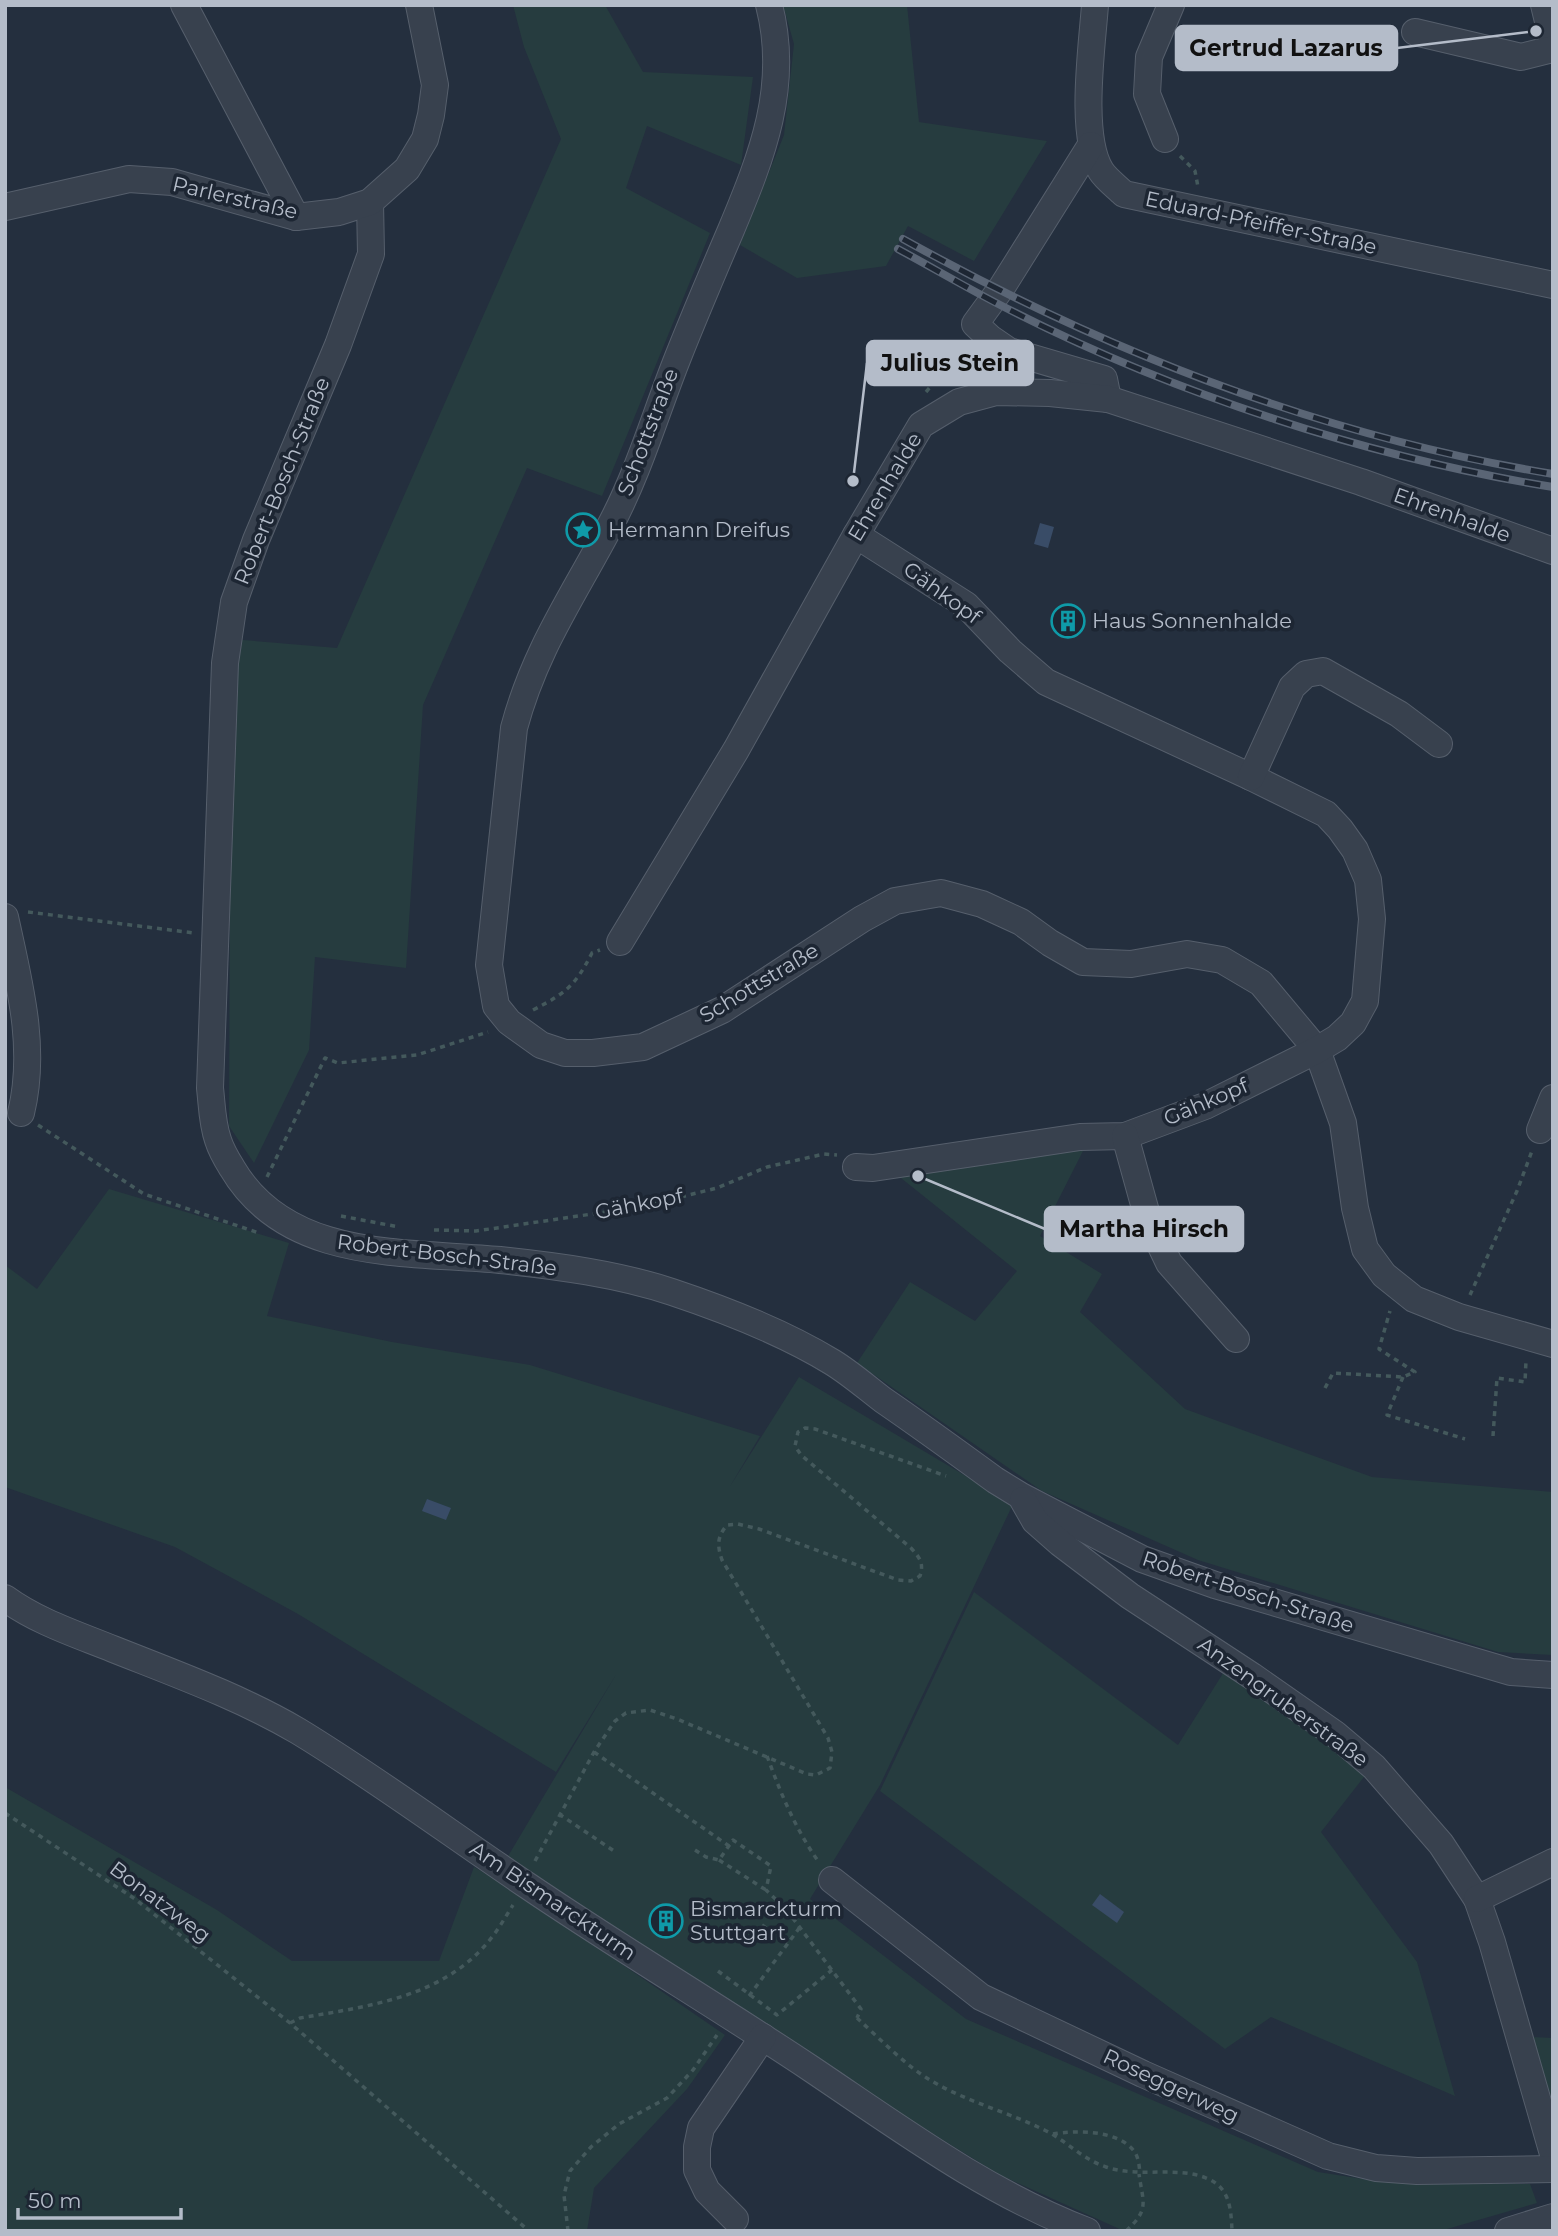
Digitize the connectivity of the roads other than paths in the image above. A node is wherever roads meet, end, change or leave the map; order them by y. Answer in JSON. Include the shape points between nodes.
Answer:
{"nodes":[{"id":1,"x":184,"y":5,"type":"edge"},
{"id":2,"x":419,"y":5,"type":"edge"},
{"id":3,"x":769,"y":5,"type":"edge"},
{"id":4,"x":1095,"y":5,"type":"edge"},
{"id":5,"x":1171,"y":5,"type":"edge"},
{"id":6,"x":1544,"y":5,"type":"edge"},
{"id":7,"x":1415,"y":32,"type":"dead end"},
{"id":8,"x":1553,"y":41,"type":"edge"},
{"id":9,"x":1553,"y":49,"type":"edge"},
{"id":10,"x":1165,"y":139,"type":"road end"},
{"id":11,"x":1091,"y":145,"type":"junction"},
{"id":12,"x":370,"y":202,"type":"junction"},
{"id":13,"x":5,"y":207,"type":"edge"},
{"id":14,"x":296,"y":216,"type":"junction"},
{"id":15,"x":1553,"y":285,"type":"edge"},
{"id":16,"x":1108,"y":399,"type":"junction"},
{"id":17,"x":856,"y":535,"type":"junction"},
{"id":18,"x":1553,"y":551,"type":"edge"},
{"id":19,"x":1439,"y":744,"type":"dead end"},
{"id":20,"x":1251,"y":777,"type":"junction"},
{"id":21,"x":12,"y":914,"type":"edge"},
{"id":22,"x":620,"y":942,"type":"road end"},
{"id":23,"x":1317,"y":1050,"type":"junction"},
{"id":24,"x":1553,"y":1098,"type":"edge"},
{"id":25,"x":21,"y":1113,"type":"road end"},
{"id":26,"x":1540,"y":1130,"type":"road end"},
{"id":27,"x":1125,"y":1136,"type":"junction"},
{"id":28,"x":856,"y":1167,"type":"road end"},
{"id":29,"x":1236,"y":1339,"type":"dead end"},
{"id":30,"x":1540,"y":1341,"type":"edge"},
{"id":31,"x":1021,"y":1496,"type":"junction"},
{"id":32,"x":5,"y":1598,"type":"edge"},
{"id":33,"x":1553,"y":1675,"type":"edge"},
{"id":34,"x":1553,"y":1862,"type":"edge"},
{"id":35,"x":832,"y":1880,"type":"road end"},
{"id":36,"x":1477,"y":1899,"type":"junction"},
{"id":37,"x":763,"y":2037,"type":"junction"},
{"id":38,"x":1553,"y":2154,"type":"edge"},
{"id":39,"x":1553,"y":2169,"type":"edge"},
{"id":40,"x":1553,"y":2217,"type":"edge"},
{"id":41,"x":735,"y":2219,"type":"dead end"},
{"id":42,"x":1087,"y":2231,"type":"edge"},
{"id":43,"x":1508,"y":2231,"type":"edge"}],
"edges":[{"from":1,"to":14,"type":"street"},
{"from":2,"to":12,"type":"street","name":"Parlerstraße","via":[[435,85],[431,115],[412,162]]},
{"from":3,"to":23,"type":"street","name":"Schottstraße","via":[[778,49],[776,80],[771,118],[754,175],[613,521],[551,631],[517,716],[489,965],[496,1006],[509,1022],[541,1045],[565,1053],[643,1046],[722,1010],[895,901],[941,893],[982,904],[1021,922],[1083,962],[1131,964],[1187,954],[1222,960],[1261,983]]},
{"from":4,"to":11,"type":"street","name":"Eduard-Pfeiffer-Straße","via":[[1089,91]]},
{"from":5,"to":10,"type":"street","via":[[1149,57],[1147,94]]},
{"from":6,"to":8,"type":"street"},
{"from":7,"to":9,"type":"street","via":[[1521,57]]},
{"from":11,"to":15,"type":"street","name":"Eduard-Pfeiffer-Straße","via":[[1101,172],[1124,194]]},
{"from":11,"to":16,"type":"street","via":[[975,324],[1009,351],[1104,379]]},
{"from":12,"to":14,"type":"street","name":"Parlerstraße","via":[[339,212]]},
{"from":12,"to":31,"type":"street","name":"Robert-Bosch-Straße","via":[[371,254],[234,602],[222,718],[210,1088],[218,1142],[228,1162],[255,1200],[308,1234],[390,1252],[594,1273],[669,1291],[736,1315],[832,1362]]},
{"from":13,"to":14,"type":"street","name":"Parlerstraße","via":[[129,179],[172,182]]},
{"from":16,"to":17,"type":"street","name":"Ehrenhalde","via":[[996,392],[959,402],[921,425]]},
{"from":16,"to":18,"type":"street","name":"Ehrenhalde"},
{"from":17,"to":20,"type":"street","name":"Gähkopf","via":[[966,605],[1045,682]]},
{"from":17,"to":22,"type":"street","name":"Ehrenhalde","via":[[736,750]]},
{"from":19,"to":20,"type":"street","via":[[1399,714],[1323,671],[1306,674],[1292,687]]},
{"from":20,"to":23,"type":"street","name":"Gähkopf","via":[[1326,814],[1355,850],[1368,880],[1372,919],[1365,1001],[1353,1023]]},
{"from":21,"to":25,"type":"street","via":[[28,1049]]},
{"from":23,"to":27,"type":"street","name":"Gähkopf","via":[[1205,1106]]},
{"from":23,"to":30,"type":"street","name":"Schottstraße","via":[[1343,1123],[1365,1249],[1384,1275],[1414,1299]]},
{"from":24,"to":26,"type":"street"},
{"from":27,"to":28,"type":"street","name":"Gähkopf","via":[[1080,1137]]},
{"from":27,"to":29,"type":"street","via":[[1148,1219],[1169,1263]]},
{"from":31,"to":33,"type":"street","name":"Robert-Bosch-Straße","via":[[1142,1559],[1215,1585],[1511,1672]]},
{"from":31,"to":36,"type":"street","name":"Anzengruberstraße","via":[[1035,1521],[1059,1543],[1335,1734],[1374,1767],[1441,1844]]},
{"from":32,"to":37,"type":"street","name":"Am Bismarckturm","via":[[45,1622],[226,1695],[297,1731]]},
{"from":34,"to":36,"type":"street"},
{"from":35,"to":39,"type":"street","name":"Roseggerweg","via":[[981,1997],[1328,2156],[1376,2168],[1417,2171]]},
{"from":36,"to":38,"type":"street","name":"Anzengruberstraße"},
{"from":37,"to":41,"type":"street","via":[[701,2128],[697,2147],[697,2170],[707,2191]]},
{"from":37,"to":42,"type":"street","name":"Am Bismarckturm","via":[[1004,2192]]},
{"from":40,"to":43,"type":"street"}]}
